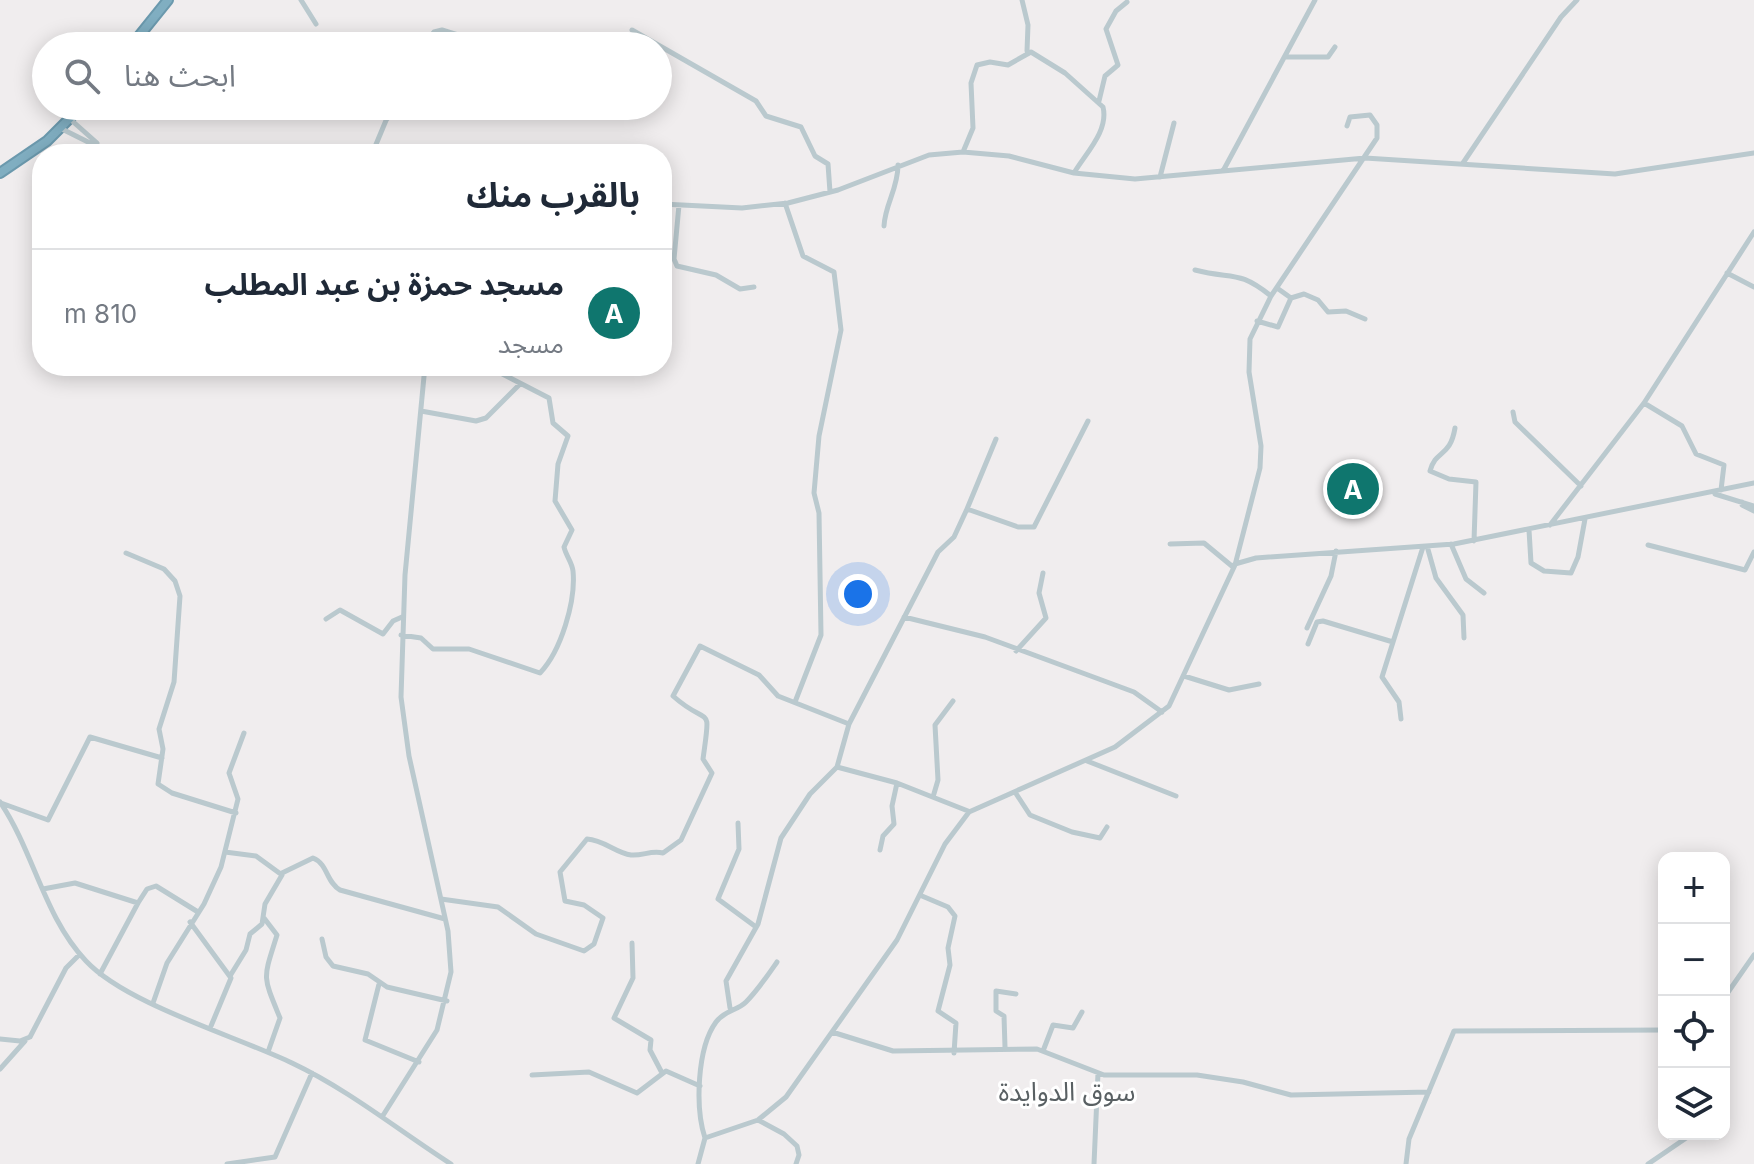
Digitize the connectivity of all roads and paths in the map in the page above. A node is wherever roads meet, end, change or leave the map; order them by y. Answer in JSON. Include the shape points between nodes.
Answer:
{"nodes":[{"id":1,"x":168,"y":0,"type":"edge"},
{"id":2,"x":301,"y":0,"type":"edge"},
{"id":3,"x":1022,"y":0,"type":"edge"},
{"id":4,"x":1315,"y":0,"type":"edge"},
{"id":5,"x":1577,"y":0,"type":"edge"},
{"id":6,"x":1127,"y":2,"type":"edge"},
{"id":7,"x":316,"y":24,"type":"dead end"},
{"id":8,"x":632,"y":30,"type":"dead end"},
{"id":9,"x":142,"y":32,"type":"edge"},
{"id":10,"x":635,"y":32,"type":"edge"},
{"id":11,"x":1335,"y":47,"type":"dead end"},
{"id":12,"x":1027,"y":51,"type":"junction"},
{"id":13,"x":672,"y":53,"type":"edge"},
{"id":14,"x":1287,"y":57,"type":"junction"},
{"id":15,"x":1099,"y":102,"type":"junction"},
{"id":16,"x":69,"y":120,"type":"edge"},
{"id":17,"x":71,"y":120,"type":"edge"},
{"id":18,"x":387,"y":120,"type":"edge"},
{"id":19,"x":1174,"y":123,"type":"dead end"},
{"id":20,"x":1347,"y":126,"type":"dead end"},
{"id":21,"x":60,"y":128,"type":"junction"},
{"id":22,"x":92,"y":143,"type":"edge"},
{"id":23,"x":39,"y":144,"type":"edge"},
{"id":24,"x":98,"y":144,"type":"edge"},
{"id":25,"x":376,"y":144,"type":"edge"},
{"id":26,"x":32,"y":149,"type":"edge"},
{"id":27,"x":963,"y":152,"type":"junction"},
{"id":28,"x":1754,"y":153,"type":"edge"},
{"id":29,"x":1365,"y":158,"type":"junction"},
{"id":30,"x":1462,"y":164,"type":"junction"},
{"id":31,"x":898,"y":165,"type":"junction"},
{"id":32,"x":1223,"y":171,"type":"junction"},
{"id":33,"x":0,"y":173,"type":"edge"},
{"id":34,"x":1074,"y":173,"type":"junction"},
{"id":35,"x":1160,"y":177,"type":"junction"},
{"id":36,"x":830,"y":192,"type":"junction"},
{"id":37,"x":785,"y":203,"type":"junction"},
{"id":38,"x":672,"y":205,"type":"edge"},
{"id":39,"x":679,"y":205,"type":"junction"},
{"id":40,"x":884,"y":226,"type":"dead end"},
{"id":41,"x":1754,"y":232,"type":"edge"},
{"id":42,"x":1195,"y":270,"type":"dead end"},
{"id":43,"x":1727,"y":273,"type":"junction"},
{"id":44,"x":754,"y":287,"type":"dead end"},
{"id":45,"x":1754,"y":287,"type":"edge"},
{"id":46,"x":1277,"y":288,"type":"junction"},
{"id":47,"x":1271,"y":296,"type":"junction"},
{"id":48,"x":1291,"y":298,"type":"junction"},
{"id":49,"x":1365,"y":319,"type":"dead end"},
{"id":50,"x":1257,"y":321,"type":"junction"},
{"id":51,"x":424,"y":376,"type":"edge"},
{"id":52,"x":505,"y":376,"type":"edge"},
{"id":53,"x":520,"y":384,"type":"junction"},
{"id":54,"x":1644,"y":403,"type":"junction"},
{"id":55,"x":421,"y":411,"type":"junction"},
{"id":56,"x":1513,"y":412,"type":"dead end"},
{"id":57,"x":1088,"y":421,"type":"dead end"},
{"id":58,"x":1455,"y":428,"type":"dead end"},
{"id":59,"x":996,"y":439,"type":"dead end"},
{"id":60,"x":1754,"y":483,"type":"edge"},
{"id":61,"x":1581,"y":486,"type":"junction"},
{"id":62,"x":1721,"y":490,"type":"junction"},
{"id":63,"x":1710,"y":493,"type":"junction"},
{"id":64,"x":1754,"y":508,"type":"edge"},
{"id":65,"x":967,"y":509,"type":"junction"},
{"id":66,"x":1585,"y":519,"type":"junction"},
{"id":67,"x":1549,"y":526,"type":"junction"},
{"id":68,"x":1529,"y":530,"type":"junction"},
{"id":69,"x":1474,"y":541,"type":"junction"},
{"id":70,"x":1170,"y":544,"type":"dead end"},
{"id":71,"x":1451,"y":544,"type":"junction"},
{"id":72,"x":1648,"y":545,"type":"dead end"},
{"id":73,"x":1425,"y":546,"type":"junction"},
{"id":74,"x":1336,"y":551,"type":"junction"},
{"id":75,"x":1754,"y":552,"type":"edge"},
{"id":76,"x":126,"y":553,"type":"dead end"},
{"id":77,"x":1234,"y":566,"type":"junction"},
{"id":78,"x":1043,"y":573,"type":"dead end"},
{"id":79,"x":1484,"y":593,"type":"dead end"},
{"id":80,"x":402,"y":617,"type":"junction"},
{"id":81,"x":904,"y":617,"type":"junction"},
{"id":82,"x":326,"y":619,"type":"dead end"},
{"id":83,"x":1307,"y":628,"type":"dead end"},
{"id":84,"x":401,"y":635,"type":"junction"},
{"id":85,"x":1464,"y":638,"type":"dead end"},
{"id":86,"x":1393,"y":642,"type":"junction"},
{"id":87,"x":1308,"y":644,"type":"dead end"},
{"id":88,"x":1016,"y":651,"type":"junction"},
{"id":89,"x":1184,"y":676,"type":"junction"},
{"id":90,"x":1259,"y":684,"type":"dead end"},
{"id":91,"x":953,"y":701,"type":"dead end"},
{"id":92,"x":795,"y":702,"type":"junction"},
{"id":93,"x":1162,"y":712,"type":"junction"},
{"id":94,"x":1401,"y":719,"type":"dead end"},
{"id":95,"x":849,"y":724,"type":"junction"},
{"id":96,"x":244,"y":733,"type":"dead end"},
{"id":97,"x":162,"y":758,"type":"junction"},
{"id":98,"x":1086,"y":761,"type":"junction"},
{"id":99,"x":837,"y":767,"type":"junction"},
{"id":100,"x":897,"y":783,"type":"junction"},
{"id":101,"x":1015,"y":792,"type":"junction"},
{"id":102,"x":1176,"y":796,"type":"dead end"},
{"id":103,"x":933,"y":797,"type":"junction"},
{"id":104,"x":1,"y":803,"type":"edge"},
{"id":105,"x":969,"y":812,"type":"junction"},
{"id":106,"x":236,"y":813,"type":"junction"},
{"id":107,"x":738,"y":823,"type":"dead end"},
{"id":108,"x":1107,"y":827,"type":"dead end"},
{"id":109,"x":880,"y":850,"type":"dead end"},
{"id":110,"x":225,"y":852,"type":"junction"},
{"id":111,"x":282,"y":873,"type":"junction"},
{"id":112,"x":43,"y":890,"type":"junction"},
{"id":113,"x":922,"y":896,"type":"junction"},
{"id":114,"x":441,"y":899,"type":"junction"},
{"id":115,"x":138,"y":903,"type":"junction"},
{"id":116,"x":198,"y":912,"type":"junction"},
{"id":117,"x":264,"y":918,"type":"junction"},
{"id":118,"x":446,"y":919,"type":"junction"},
{"id":119,"x":190,"y":922,"type":"junction"},
{"id":120,"x":756,"y":927,"type":"junction"},
{"id":121,"x":322,"y":939,"type":"dead end"},
{"id":122,"x":632,"y":943,"type":"dead end"},
{"id":123,"x":80,"y":954,"type":"junction"},
{"id":124,"x":1754,"y":955,"type":"edge"},
{"id":125,"x":777,"y":962,"type":"dead end"},
{"id":126,"x":100,"y":974,"type":"junction"},
{"id":127,"x":230,"y":976,"type":"junction"},
{"id":128,"x":379,"y":984,"type":"junction"},
{"id":129,"x":1016,"y":994,"type":"dead end"},
{"id":130,"x":1725,"y":996,"type":"edge"},
{"id":131,"x":447,"y":1001,"type":"junction"},
{"id":132,"x":153,"y":1003,"type":"junction"},
{"id":133,"x":730,"y":1008,"type":"junction"},
{"id":134,"x":1082,"y":1012,"type":"dead end"},
{"id":135,"x":211,"y":1026,"type":"junction"},
{"id":136,"x":1658,"y":1030,"type":"edge"},
{"id":137,"x":832,"y":1032,"type":"junction"},
{"id":138,"x":0,"y":1039,"type":"edge"},
{"id":139,"x":26,"y":1040,"type":"junction"},
{"id":140,"x":1005,"y":1047,"type":"junction"},
{"id":141,"x":1043,"y":1051,"type":"junction"},
{"id":142,"x":268,"y":1052,"type":"junction"},
{"id":143,"x":954,"y":1053,"type":"junction"},
{"id":144,"x":419,"y":1062,"type":"junction"},
{"id":145,"x":0,"y":1069,"type":"edge"},
{"id":146,"x":661,"y":1071,"type":"junction"},
{"id":147,"x":312,"y":1073,"type":"junction"},
{"id":148,"x":1098,"y":1073,"type":"junction"},
{"id":149,"x":532,"y":1075,"type":"dead end"},
{"id":150,"x":700,"y":1086,"type":"junction"},
{"id":151,"x":1429,"y":1092,"type":"junction"},
{"id":152,"x":382,"y":1117,"type":"junction"},
{"id":153,"x":758,"y":1120,"type":"junction"},
{"id":154,"x":705,"y":1138,"type":"junction"},
{"id":155,"x":1683,"y":1140,"type":"edge"},
{"id":156,"x":438,"y":1156,"type":"junction"},
{"id":157,"x":227,"y":1164,"type":"edge"},
{"id":158,"x":436,"y":1164,"type":"edge"},
{"id":159,"x":451,"y":1164,"type":"edge"},
{"id":160,"x":698,"y":1164,"type":"edge"},
{"id":161,"x":796,"y":1164,"type":"edge"},
{"id":162,"x":1094,"y":1164,"type":"edge"},
{"id":163,"x":1406,"y":1164,"type":"edge"},
{"id":164,"x":1648,"y":1164,"type":"edge"}],
"edges":[{"from":1,"to":9,"type":"highway"},
{"from":2,"to":7,"type":"street"},
{"from":3,"to":12,"type":"street"},
{"from":4,"to":14,"type":"street"},
{"from":5,"to":30,"type":"street"},
{"from":6,"to":15,"type":"street","via":[[1106,29],[1118,65],[1103,79]]},
{"from":8,"to":10,"type":"street"},
{"from":11,"to":14,"type":"street","via":[[1328,57]]},
{"from":12,"to":15,"type":"street","via":[[1065,73]]},
{"from":12,"to":27,"type":"street","via":[[1013,64],[981,62],[975,68],[973,128]]},
{"from":13,"to":36,"type":"street","via":[[756,101],[766,116],[801,127],[815,156],[828,164]]},
{"from":14,"to":32,"type":"street"},
{"from":15,"to":34,"type":"street","via":[[1105,112],[1101,127]]},
{"from":16,"to":21,"type":"highway"},
{"from":17,"to":24,"type":"street"},
{"from":18,"to":25,"type":"street"},
{"from":19,"to":35,"type":"street"},
{"from":20,"to":29,"type":"street","via":[[1350,117],[1364,113],[1375,119],[1377,138]]},
{"from":21,"to":22,"type":"street"},
{"from":21,"to":23,"type":"highway"},
{"from":26,"to":33,"type":"highway"},
{"from":27,"to":31,"type":"street"},
{"from":27,"to":34,"type":"street","via":[[1009,156]]},
{"from":28,"to":30,"type":"street","via":[[1615,174]]},
{"from":29,"to":30,"type":"street"},
{"from":29,"to":32,"type":"street"},
{"from":29,"to":46,"type":"street"},
{"from":31,"to":36,"type":"street"},
{"from":31,"to":40,"type":"street"},
{"from":32,"to":35,"type":"street"},
{"from":34,"to":35,"type":"street"},
{"from":36,"to":37,"type":"street"},
{"from":37,"to":39,"type":"street","via":[[742,208]]},
{"from":37,"to":92,"type":"street","via":[[803,256],[834,272],[841,330],[819,436],[814,493],[819,513],[821,635]]},
{"from":38,"to":39,"type":"street"},
{"from":39,"to":44,"type":"street","via":[[677,266],[716,275],[740,289]]},
{"from":41,"to":43,"type":"street"},
{"from":42,"to":47,"type":"street","via":[[1242,276]]},
{"from":43,"to":45,"type":"street"},
{"from":43,"to":54,"type":"street"},
{"from":46,"to":47,"type":"street"},
{"from":46,"to":48,"type":"street"},
{"from":47,"to":50,"type":"street"},
{"from":48,"to":49,"type":"street","via":[[1304,294],[1328,312],[1346,311]]},
{"from":48,"to":50,"type":"street","via":[[1278,327]]},
{"from":50,"to":77,"type":"street","via":[[1248,357],[1262,457]]},
{"from":51,"to":55,"type":"street"},
{"from":52,"to":53,"type":"street"},
{"from":53,"to":55,"type":"street","via":[[491,414],[476,421]]},
{"from":53,"to":84,"type":"street","via":[[549,398],[553,423],[568,439],[558,464],[555,501],[572,530],[564,547],[573,570],[572,590],[560,635],[540,673],[469,649],[433,649],[421,638]]},
{"from":54,"to":61,"type":"street"},
{"from":54,"to":62,"type":"street","via":[[1682,426],[1696,454],[1724,465]]},
{"from":55,"to":80,"type":"street"},
{"from":56,"to":61,"type":"street","via":[[1515,422]]},
{"from":57,"to":65,"type":"street","via":[[1034,527],[1018,527]]},
{"from":58,"to":69,"type":"street","via":[[1451,447],[1434,460],[1430,471],[1476,482]]},
{"from":59,"to":65,"type":"street"},
{"from":60,"to":62,"type":"street"},
{"from":61,"to":67,"type":"street"},
{"from":62,"to":63,"type":"street"},
{"from":63,"to":64,"type":"street"},
{"from":63,"to":66,"type":"street"},
{"from":65,"to":81,"type":"street"},
{"from":66,"to":67,"type":"street"},
{"from":66,"to":68,"type":"street","via":[[1571,573],[1544,571],[1531,563]]},
{"from":67,"to":68,"type":"street"},
{"from":68,"to":69,"type":"street"},
{"from":69,"to":71,"type":"street"},
{"from":70,"to":77,"type":"street","via":[[1204,543]]},
{"from":71,"to":73,"type":"street"},
{"from":71,"to":79,"type":"street","via":[[1466,579]]},
{"from":72,"to":75,"type":"street","via":[[1745,570]]},
{"from":73,"to":74,"type":"street"},
{"from":73,"to":85,"type":"street","via":[[1436,578],[1463,615]]},
{"from":73,"to":86,"type":"street"},
{"from":74,"to":77,"type":"street","via":[[1256,558]]},
{"from":74,"to":83,"type":"street","via":[[1331,576]]},
{"from":76,"to":97,"type":"street","via":[[164,569],[179,590],[174,682],[159,729]]},
{"from":77,"to":89,"type":"street"},
{"from":78,"to":88,"type":"street","via":[[1039,593],[1046,618]]},
{"from":80,"to":82,"type":"street","via":[[383,634],[340,610]]},
{"from":80,"to":84,"type":"street"},
{"from":81,"to":88,"type":"street","via":[[985,637]]},
{"from":81,"to":95,"type":"street"},
{"from":84,"to":114,"type":"street","via":[[401,697],[409,756]]},
{"from":86,"to":87,"type":"street","via":[[1323,621],[1317,622]]},
{"from":86,"to":94,"type":"street","via":[[1382,677],[1399,702]]},
{"from":88,"to":93,"type":"street","via":[[1134,692]]},
{"from":89,"to":90,"type":"street","via":[[1229,690]]},
{"from":89,"to":93,"type":"street"},
{"from":91,"to":103,"type":"street","via":[[935,725],[938,780]]},
{"from":92,"to":95,"type":"street"},
{"from":92,"to":114,"type":"street","via":[[778,696],[759,675],[707,646],[697,647],[673,696],[710,726],[703,759],[711,777],[688,827],[670,850],[630,855],[587,839],[563,865],[563,898],[603,918],[590,949],[579,951],[536,934],[498,907]]},
{"from":93,"to":98,"type":"street","via":[[1136,734]]},
{"from":95,"to":99,"type":"street"},
{"from":96,"to":106,"type":"street","via":[[229,773],[237,791]]},
{"from":97,"to":104,"type":"street","via":[[90,737],[48,820]]},
{"from":97,"to":106,"type":"street","via":[[161,788]]},
{"from":98,"to":101,"type":"street"},
{"from":98,"to":102,"type":"street"},
{"from":99,"to":100,"type":"street"},
{"from":99,"to":120,"type":"street","via":[[810,794],[781,838]]},
{"from":100,"to":103,"type":"street"},
{"from":100,"to":109,"type":"street","via":[[894,824]]},
{"from":101,"to":105,"type":"street"},
{"from":101,"to":108,"type":"street","via":[[1030,815],[1072,832],[1100,838]]},
{"from":103,"to":105,"type":"street"},
{"from":104,"to":112,"type":"street"},
{"from":105,"to":113,"type":"street","via":[[945,844]]},
{"from":106,"to":110,"type":"street"},
{"from":107,"to":120,"type":"street","via":[[739,849],[718,899]]},
{"from":110,"to":111,"type":"street","via":[[253,855]]},
{"from":110,"to":116,"type":"street"},
{"from":111,"to":117,"type":"street","via":[[265,904]]},
{"from":111,"to":118,"type":"street","via":[[315,858],[340,890]]},
{"from":112,"to":115,"type":"street","via":[[75,883]]},
{"from":112,"to":123,"type":"street","via":[[60,928]]},
{"from":113,"to":137,"type":"street"},
{"from":113,"to":143,"type":"street","via":[[948,907],[955,916],[938,1011],[956,1023]]},
{"from":114,"to":118,"type":"street"},
{"from":115,"to":116,"type":"street","via":[[156,886]]},
{"from":115,"to":126,"type":"street"},
{"from":116,"to":119,"type":"street"},
{"from":117,"to":127,"type":"street"},
{"from":117,"to":142,"type":"street","via":[[277,935],[266,966],[268,994],[280,1018]]},
{"from":118,"to":131,"type":"street","via":[[451,961]]},
{"from":119,"to":127,"type":"street"},
{"from":119,"to":132,"type":"street"},
{"from":120,"to":133,"type":"street","via":[[726,981]]},
{"from":121,"to":128,"type":"street","via":[[331,965],[368,974]]},
{"from":122,"to":146,"type":"street","via":[[633,978],[614,1018],[651,1040],[650,1050]]},
{"from":123,"to":126,"type":"street"},
{"from":123,"to":139,"type":"street","via":[[66,968]]},
{"from":124,"to":130,"type":"street"},
{"from":125,"to":133,"type":"street","via":[[744,1005]]},
{"from":126,"to":132,"type":"street"},
{"from":127,"to":135,"type":"street"},
{"from":128,"to":131,"type":"street"},
{"from":128,"to":144,"type":"street","via":[[365,1040]]},
{"from":129,"to":140,"type":"street","via":[[996,991]]},
{"from":131,"to":144,"type":"street"},
{"from":132,"to":135,"type":"street"},
{"from":133,"to":150,"type":"street","via":[[706,1041]]},
{"from":134,"to":141,"type":"street","via":[[1073,1028],[1053,1025]]},
{"from":135,"to":142,"type":"street"},
{"from":136,"to":151,"type":"street","via":[[1461,1029],[1449,1035]]},
{"from":137,"to":143,"type":"street","via":[[893,1051]]},
{"from":137,"to":153,"type":"street","via":[[786,1097]]},
{"from":138,"to":139,"type":"street"},
{"from":139,"to":145,"type":"street"},
{"from":140,"to":141,"type":"street"},
{"from":140,"to":143,"type":"street"},
{"from":141,"to":148,"type":"street"},
{"from":142,"to":147,"type":"street"},
{"from":144,"to":152,"type":"street"},
{"from":146,"to":149,"type":"street","via":[[637,1093],[589,1072]]},
{"from":146,"to":150,"type":"street"},
{"from":147,"to":152,"type":"street"},
{"from":147,"to":157,"type":"street","via":[[275,1157]]},
{"from":148,"to":151,"type":"street","via":[[1197,1075],[1291,1095]]},
{"from":148,"to":162,"type":"street"},
{"from":150,"to":154,"type":"street"},
{"from":151,"to":163,"type":"street","via":[[1409,1139]]},
{"from":152,"to":156,"type":"street"},
{"from":153,"to":154,"type":"street"},
{"from":153,"to":161,"type":"street","via":[[794,1142]]},
{"from":154,"to":160,"type":"street"},
{"from":155,"to":164,"type":"street"},
{"from":156,"to":158,"type":"street"},
{"from":156,"to":159,"type":"street"}]}
